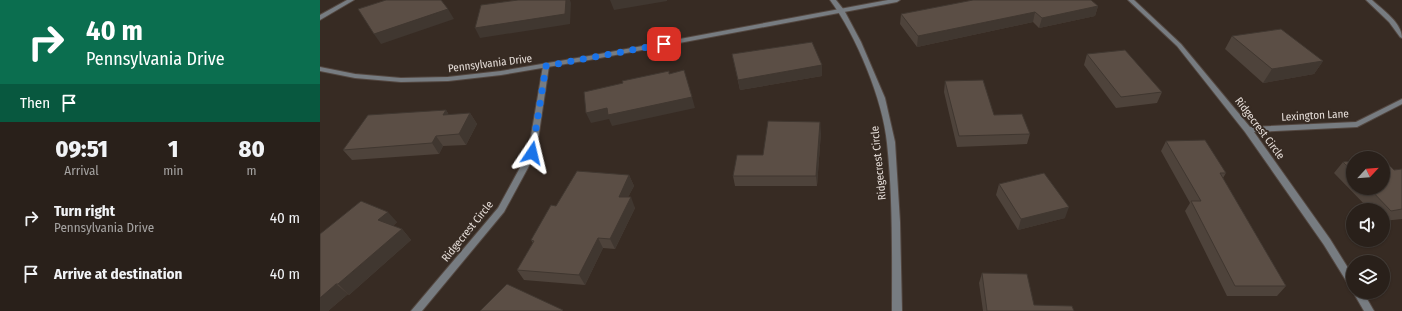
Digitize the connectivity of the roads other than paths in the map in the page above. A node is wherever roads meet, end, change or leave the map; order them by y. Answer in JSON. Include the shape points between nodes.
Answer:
{"nodes":[{"id":1,"x":351,"y":0,"type":"edge"},
{"id":2,"x":833,"y":0,"type":"edge"},
{"id":3,"x":896,"y":0,"type":"edge"},
{"id":4,"x":1131,"y":0,"type":"edge"},
{"id":5,"x":1369,"y":0,"type":"edge"},
{"id":6,"x":841,"y":10,"type":"junction"},
{"id":7,"x":320,"y":18,"type":"edge"},
{"id":8,"x":1402,"y":36,"type":"edge"},
{"id":9,"x":546,"y":66,"type":"junction"},
{"id":10,"x":320,"y":69,"type":"edge"},
{"id":11,"x":1402,"y":100,"type":"edge"},
{"id":12,"x":1248,"y":130,"type":"junction"},
{"id":13,"x":1346,"y":272,"type":"edge"},
{"id":14,"x":1362,"y":299,"type":"edge"},
{"id":15,"x":416,"y":311,"type":"edge"},
{"id":16,"x":897,"y":311,"type":"edge"},
{"id":17,"x":1369,"y":311,"type":"edge"}],
"edges":[{"from":1,"to":7,"type":"street"},
{"from":2,"to":6,"type":"street","name":"Ridgecrest Circle"},
{"from":3,"to":6,"type":"street","name":"Pennsylvania Drive"},
{"from":4,"to":12,"type":"street","name":"Ridgecrest Circle","via":[[1179,45]]},
{"from":5,"to":8,"type":"street","via":[[1391,21]]},
{"from":6,"to":9,"type":"street","name":"Pennsylvania Drive"},
{"from":6,"to":16,"type":"street","name":"Ridgecrest Circle","via":[[858,42],[881,98],[891,142],[896,222]]},
{"from":9,"to":10,"type":"street","name":"Pennsylvania Drive","via":[[448,79],[401,80],[355,76]]},
{"from":9,"to":15,"type":"street","name":"Ridgecrest Circle","via":[[532,153],[501,210]]},
{"from":11,"to":12,"type":"street","name":"Lexington Lane","via":[[1357,124]]},
{"from":12,"to":13,"type":"street","name":"Ridgecrest Circle","via":[[1328,242]]},
{"from":14,"to":17,"type":"street"}]}
